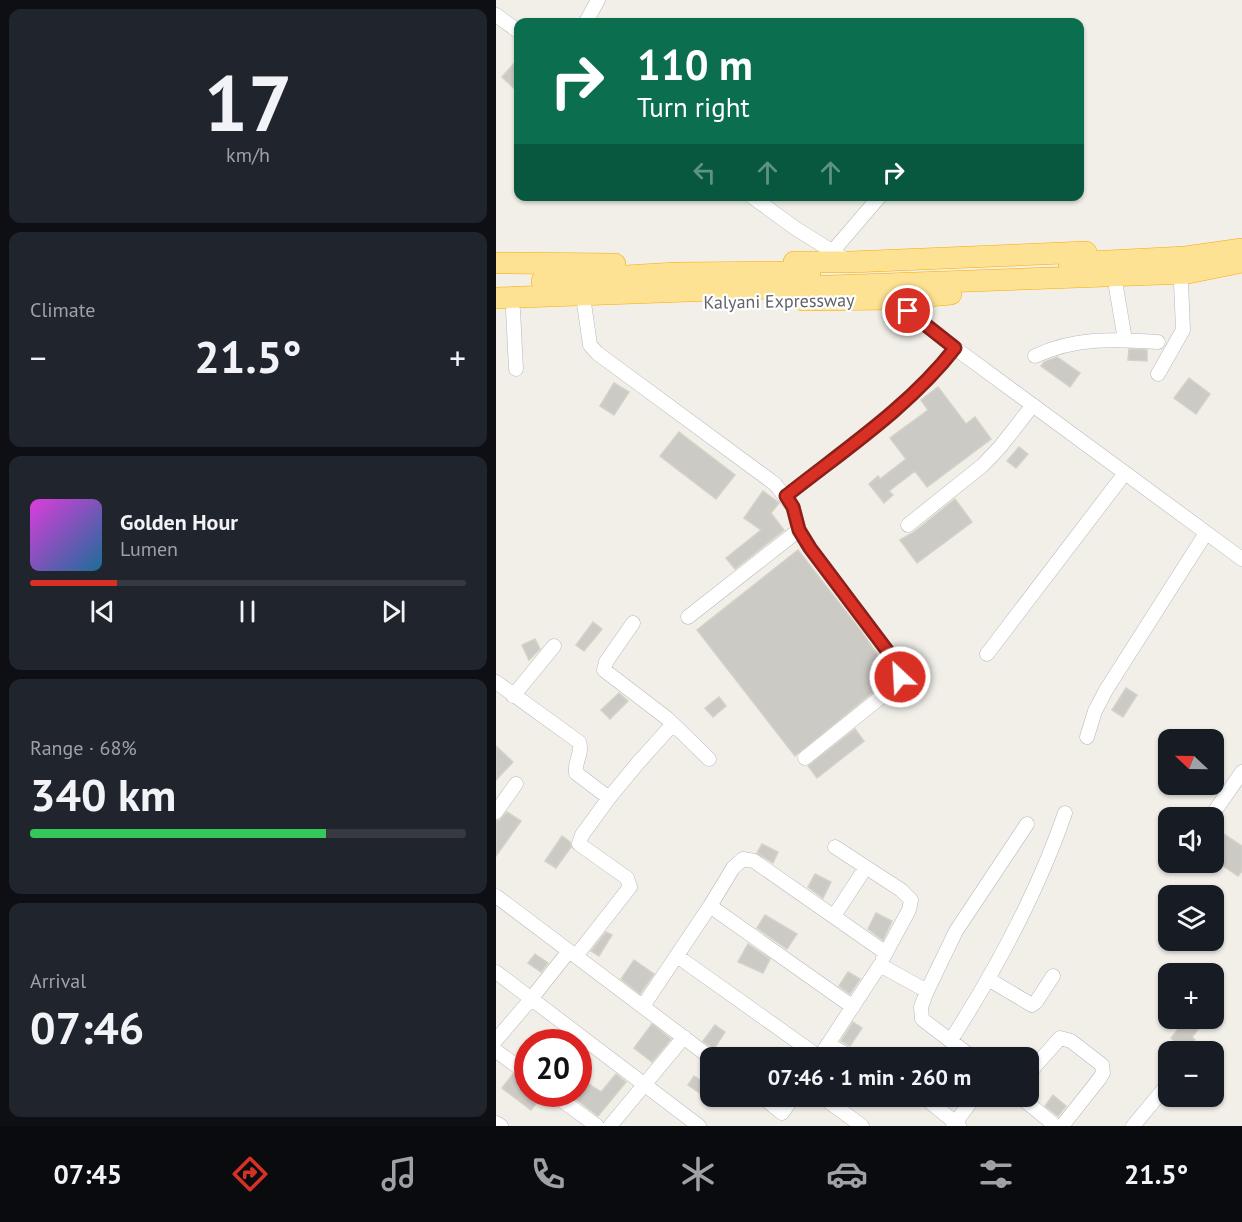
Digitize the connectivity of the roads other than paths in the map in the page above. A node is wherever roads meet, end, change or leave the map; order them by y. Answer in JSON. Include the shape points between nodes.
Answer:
{"nodes":[{"id":1,"x":598,"y":0,"type":"edge"},
{"id":2,"x":496,"y":15,"type":"edge"},
{"id":3,"x":588,"y":18,"type":"edge"},
{"id":4,"x":514,"y":28,"type":"edge"},
{"id":5,"x":758,"y":201,"type":"edge"},
{"id":6,"x":876,"y":201,"type":"edge"},
{"id":7,"x":1242,"y":240,"type":"edge"},
{"id":8,"x":1242,"y":249,"type":"edge"},
{"id":9,"x":832,"y":252,"type":"junction"},
{"id":10,"x":496,"y":262,"type":"edge"},
{"id":11,"x":851,"y":262,"type":"junction"},
{"id":12,"x":1242,"y":262,"type":"edge"},
{"id":13,"x":1242,"y":274,"type":"edge"},
{"id":14,"x":1181,"y":283,"type":"junction"},
{"id":15,"x":496,"y":284,"type":"edge"},
{"id":16,"x":1116,"y":287,"type":"junction"},
{"id":17,"x":892,"y":299,"type":"junction"},
{"id":18,"x":584,"y":303,"type":"junction"},
{"id":19,"x":502,"y":306,"type":"edge"},
{"id":20,"x":1124,"y":340,"type":"junction"},
{"id":21,"x":1158,"y":342,"type":"dead end"},
{"id":22,"x":955,"y":348,"type":"junction"},
{"id":23,"x":1035,"y":356,"type":"dead end"},
{"id":24,"x":516,"y":369,"type":"dead end"},
{"id":25,"x":1158,"y":374,"type":"dead end"},
{"id":26,"x":1033,"y":405,"type":"junction"},
{"id":27,"x":1125,"y":473,"type":"junction"},
{"id":28,"x":786,"y":496,"type":"junction"},
{"id":29,"x":908,"y":525,"type":"dead end"},
{"id":30,"x":799,"y":530,"type":"junction"},
{"id":31,"x":1206,"y":533,"type":"junction"},
{"id":32,"x":1242,"y":559,"type":"edge"},
{"id":33,"x":688,"y":617,"type":"dead end"},
{"id":34,"x":632,"y":623,"type":"dead end"},
{"id":35,"x":554,"y":646,"type":"dead end"},
{"id":36,"x":987,"y":654,"type":"dead end"},
{"id":37,"x":496,"y":682,"type":"edge"},
{"id":38,"x":513,"y":696,"type":"junction"},
{"id":39,"x":673,"y":724,"type":"junction"},
{"id":40,"x":1087,"y":738,"type":"dead end"},
{"id":41,"x":805,"y":758,"type":"dead end"},
{"id":42,"x":709,"y":759,"type":"dead end"},
{"id":43,"x":1242,"y":772,"type":"edge"},
{"id":44,"x":516,"y":784,"type":"dead end"},
{"id":45,"x":609,"y":798,"type":"junction"},
{"id":46,"x":1218,"y":807,"type":"edge"},
{"id":47,"x":496,"y":812,"type":"edge"},
{"id":48,"x":1065,"y":813,"type":"dead end"},
{"id":49,"x":1027,"y":824,"type":"dead end"},
{"id":50,"x":835,"y":847,"type":"dead end"},
{"id":51,"x":866,"y":867,"type":"junction"},
{"id":52,"x":496,"y":896,"type":"edge"},
{"id":53,"x":710,"y":906,"type":"junction"},
{"id":54,"x":834,"y":915,"type":"junction"},
{"id":55,"x":886,"y":952,"type":"junction"},
{"id":56,"x":572,"y":954,"type":"junction"},
{"id":57,"x":677,"y":956,"type":"junction"},
{"id":58,"x":880,"y":965,"type":"junction"},
{"id":59,"x":496,"y":972,"type":"edge"},
{"id":60,"x":1053,"y":976,"type":"dead end"},
{"id":61,"x":988,"y":979,"type":"junction"},
{"id":62,"x":927,"y":991,"type":"junction"},
{"id":63,"x":531,"y":999,"type":"junction"},
{"id":64,"x":643,"y":1006,"type":"junction"},
{"id":65,"x":853,"y":1007,"type":"junction"},
{"id":66,"x":684,"y":1037,"type":"junction"},
{"id":67,"x":496,"y":1040,"type":"edge"},
{"id":68,"x":950,"y":1040,"type":"junction"},
{"id":69,"x":828,"y":1044,"type":"junction"},
{"id":70,"x":805,"y":1047,"type":"edge"},
{"id":71,"x":826,"y":1047,"type":"edge"},
{"id":72,"x":833,"y":1047,"type":"edge"},
{"id":73,"x":959,"y":1047,"type":"edge"},
{"id":74,"x":700,"y":1049,"type":"edge"},
{"id":75,"x":496,"y":1051,"type":"edge"},
{"id":76,"x":1039,"y":1062,"type":"edge"},
{"id":77,"x":514,"y":1064,"type":"edge"},
{"id":78,"x":644,"y":1084,"type":"junction"},
{"id":79,"x":1158,"y":1096,"type":"edge"},
{"id":80,"x":571,"y":1107,"type":"edge"},
{"id":81,"x":775,"y":1107,"type":"edge"},
{"id":82,"x":786,"y":1107,"type":"edge"},
{"id":83,"x":836,"y":1107,"type":"edge"},
{"id":84,"x":935,"y":1107,"type":"edge"},
{"id":85,"x":968,"y":1107,"type":"edge"},
{"id":86,"x":1033,"y":1107,"type":"edge"},
{"id":87,"x":782,"y":1113,"type":"junction"},
{"id":88,"x":496,"y":1123,"type":"edge"},
{"id":89,"x":956,"y":1125,"type":"edge"},
{"id":90,"x":501,"y":1126,"type":"edge"},
{"id":91,"x":597,"y":1126,"type":"edge"},
{"id":92,"x":610,"y":1126,"type":"edge"},
{"id":93,"x":699,"y":1126,"type":"edge"},
{"id":94,"x":775,"y":1126,"type":"edge"},
{"id":95,"x":862,"y":1126,"type":"edge"},
{"id":96,"x":1056,"y":1126,"type":"edge"},
{"id":97,"x":1062,"y":1126,"type":"edge"},
{"id":98,"x":1133,"y":1126,"type":"edge"}],
"edges":[{"from":1,"to":3,"type":"street"},
{"from":2,"to":4,"type":"street"},
{"from":5,"to":9,"type":"street"},
{"from":6,"to":9,"type":"street"},
{"from":7,"to":11,"type":"highway","name":"Kalyani Expressway","via":[[1210,247]]},
{"from":8,"to":15,"type":"highway","via":[[1186,257],[934,269],[676,273]]},
{"from":9,"to":11,"type":"street"},
{"from":10,"to":11,"type":"highway","name":"Kalyani Expressway"},
{"from":12,"to":19,"type":"highway","via":[[1189,273]]},
{"from":13,"to":14,"type":"highway","name":"Kalyani Expressway"},
{"from":14,"to":16,"type":"highway","name":"Kalyani Expressway"},
{"from":14,"to":25,"type":"street","via":[[1183,330]]},
{"from":16,"to":17,"type":"highway","name":"Kalyani Expressway"},
{"from":16,"to":20,"type":"street"},
{"from":17,"to":18,"type":"highway","name":"Kalyani Expressway"},
{"from":17,"to":22,"type":"street"},
{"from":18,"to":19,"type":"highway","name":"Kalyani Expressway"},
{"from":18,"to":28,"type":"street","via":[[590,345],[597,353]]},
{"from":19,"to":24,"type":"street"},
{"from":20,"to":21,"type":"street"},
{"from":20,"to":23,"type":"street","via":[[1073,342]]},
{"from":22,"to":26,"type":"street"},
{"from":22,"to":28,"type":"street","via":[[907,399]]},
{"from":26,"to":27,"type":"street"},
{"from":26,"to":29,"type":"street","via":[[983,465]]},
{"from":27,"to":31,"type":"street"},
{"from":27,"to":36,"type":"street"},
{"from":28,"to":30,"type":"street"},
{"from":30,"to":33,"type":"street"},
{"from":30,"to":41,"type":"street","via":[[901,671],[896,686]]},
{"from":31,"to":32,"type":"street"},
{"from":31,"to":40,"type":"street","via":[[1106,690]]},
{"from":34,"to":39,"type":"street","via":[[604,670]]},
{"from":35,"to":38,"type":"street"},
{"from":37,"to":38,"type":"street"},
{"from":38,"to":45,"type":"street","via":[[579,742],[576,773]]},
{"from":39,"to":42,"type":"street"},
{"from":39,"to":45,"type":"street"},
{"from":43,"to":46,"type":"street"},
{"from":44,"to":47,"type":"street"},
{"from":45,"to":56,"type":"street","via":[[579,844],[627,878],[630,887]]},
{"from":48,"to":61,"type":"street","via":[[1029,902]]},
{"from":49,"to":62,"type":"street","via":[[956,931]]},
{"from":50,"to":51,"type":"street"},
{"from":51,"to":54,"type":"street"},
{"from":51,"to":55,"type":"street","via":[[911,900]]},
{"from":52,"to":56,"type":"street"},
{"from":53,"to":54,"type":"street","via":[[737,862],[749,859]]},
{"from":53,"to":57,"type":"street"},
{"from":53,"to":65,"type":"street"},
{"from":54,"to":55,"type":"street"},
{"from":55,"to":58,"type":"street"},
{"from":56,"to":63,"type":"street"},
{"from":56,"to":64,"type":"street"},
{"from":57,"to":64,"type":"street"},
{"from":57,"to":70,"type":"street"},
{"from":58,"to":62,"type":"street"},
{"from":58,"to":65,"type":"street"},
{"from":59,"to":63,"type":"street"},
{"from":60,"to":61,"type":"street","via":[[1032,1005]]},
{"from":61,"to":68,"type":"street"},
{"from":62,"to":68,"type":"street","via":[[921,1007],[922,1019]]},
{"from":63,"to":67,"type":"street"},
{"from":63,"to":78,"type":"street"},
{"from":64,"to":66,"type":"street"},
{"from":65,"to":69,"type":"street"},
{"from":66,"to":74,"type":"street"},
{"from":66,"to":78,"type":"street"},
{"from":68,"to":73,"type":"street"},
{"from":69,"to":71,"type":"street"},
{"from":69,"to":72,"type":"street"},
{"from":75,"to":77,"type":"street"},
{"from":76,"to":97,"type":"street","via":[[1060,1038],[1071,1041],[1102,1065],[1100,1078]]},
{"from":78,"to":92,"type":"street"},
{"from":78,"to":93,"type":"street"},
{"from":79,"to":98,"type":"street"},
{"from":80,"to":91,"type":"street"},
{"from":81,"to":87,"type":"street"},
{"from":82,"to":87,"type":"street"},
{"from":83,"to":95,"type":"street"},
{"from":84,"to":89,"type":"street"},
{"from":85,"to":89,"type":"street"},
{"from":86,"to":96,"type":"street"},
{"from":87,"to":94,"type":"street"},
{"from":88,"to":90,"type":"street"}]}
